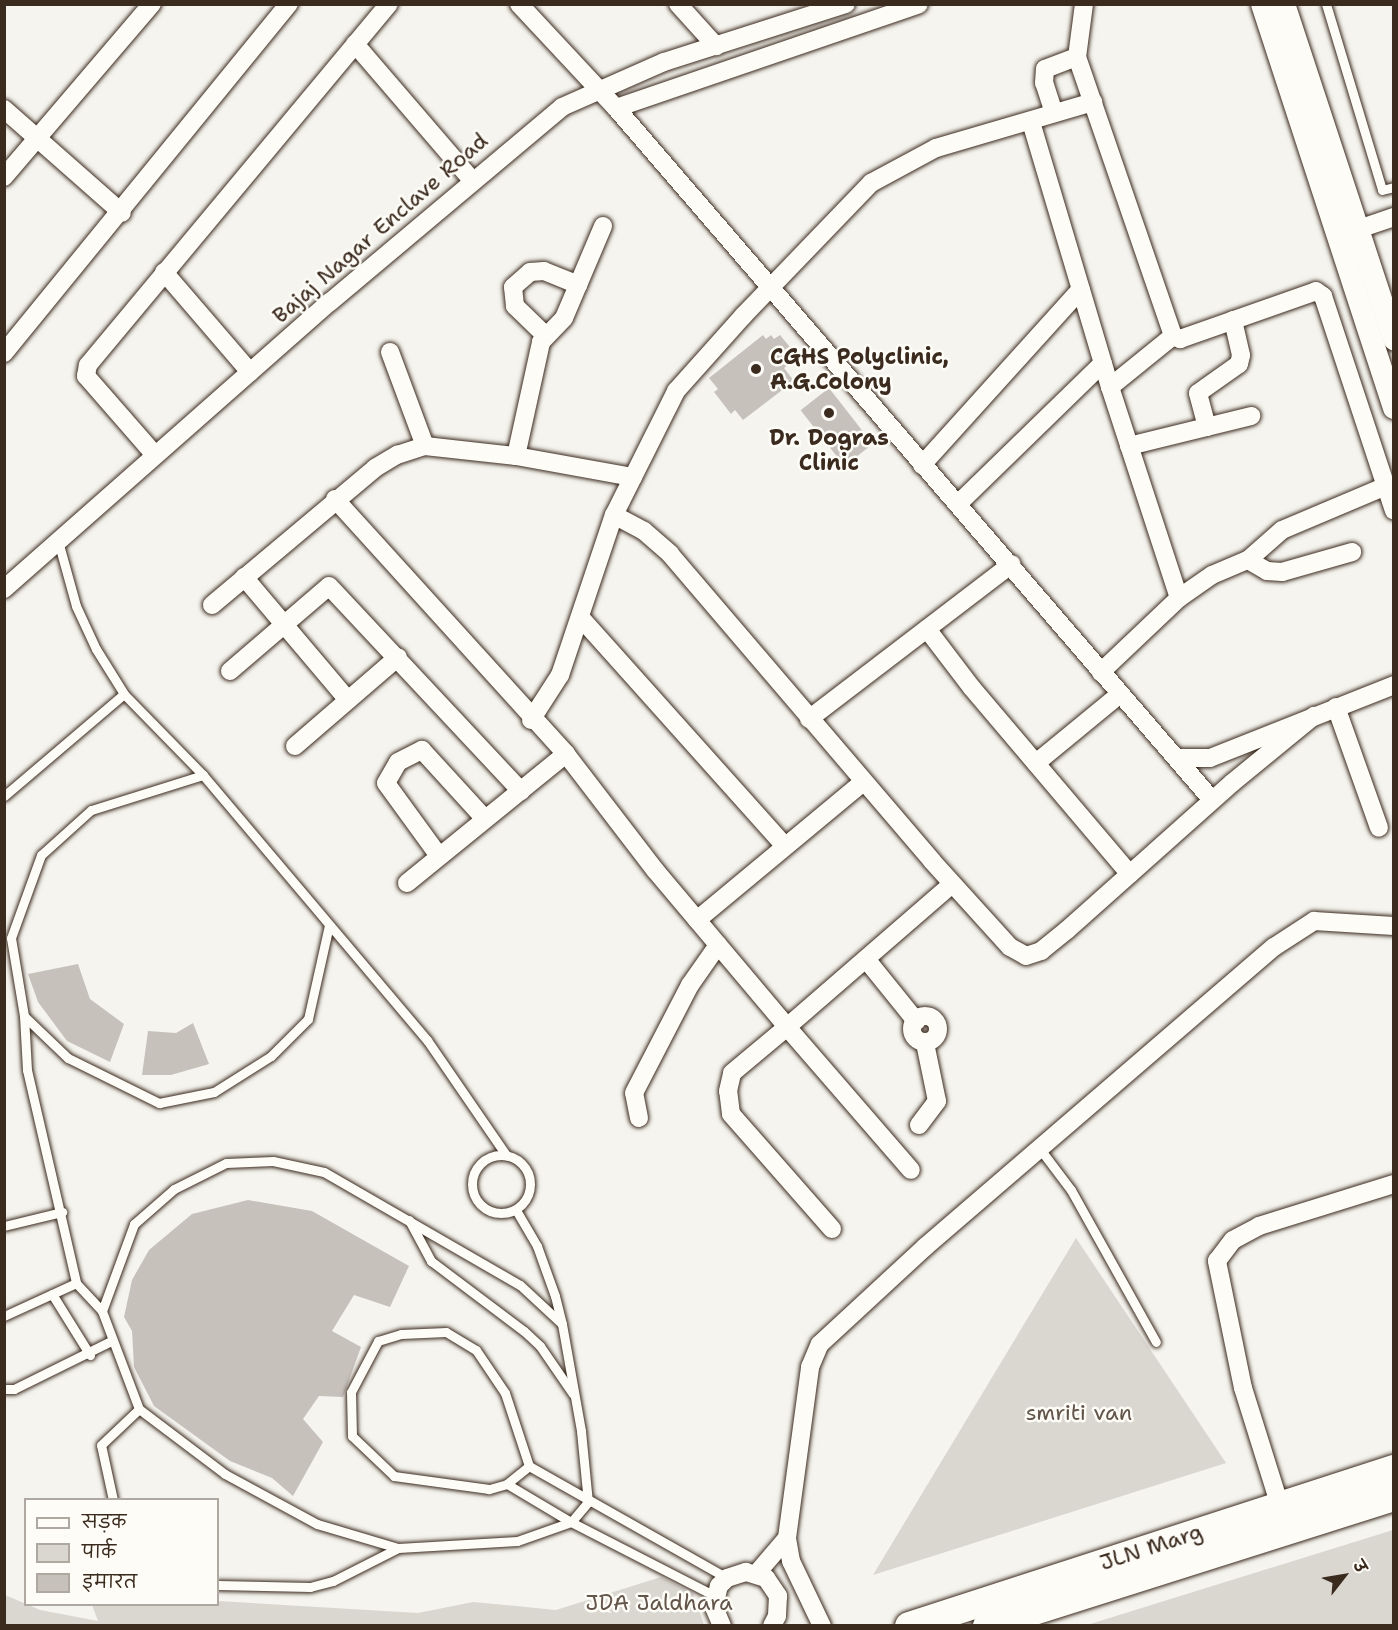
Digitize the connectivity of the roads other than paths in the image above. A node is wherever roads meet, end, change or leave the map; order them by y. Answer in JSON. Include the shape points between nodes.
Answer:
{"nodes":[{"id":1,"x":152,"y":4,"type":"edge"},
{"id":2,"x":289,"y":4,"type":"edge"},
{"id":3,"x":389,"y":4,"type":"edge"},
{"id":4,"x":519,"y":4,"type":"edge"},
{"id":5,"x":678,"y":4,"type":"edge"},
{"id":6,"x":846,"y":4,"type":"edge"},
{"id":7,"x":919,"y":4,"type":"edge"},
{"id":8,"x":1084,"y":4,"type":"edge"},
{"id":9,"x":1262,"y":4,"type":"edge"},
{"id":10,"x":1284,"y":4,"type":"edge"},
{"id":11,"x":1326,"y":4,"type":"edge"},
{"id":12,"x":355,"y":44,"type":"junction"},
{"id":13,"x":716,"y":46,"type":"junction"},
{"id":14,"x":1077,"y":57,"type":"junction"},
{"id":15,"x":598,"y":89,"type":"junction"},
{"id":16,"x":1093,"y":102,"type":"junction"},
{"id":17,"x":616,"y":108,"type":"junction"},
{"id":18,"x":4,"y":109,"type":"edge"},
{"id":19,"x":1054,"y":113,"type":"junction"},
{"id":20,"x":1031,"y":122,"type":"junction"},
{"id":21,"x":38,"y":139,"type":"junction"},
{"id":22,"x":4,"y":177,"type":"edge"},
{"id":23,"x":472,"y":180,"type":"junction"},
{"id":24,"x":1394,"y":187,"type":"edge"},
{"id":25,"x":122,"y":213,"type":"junction"},
{"id":26,"x":1394,"y":218,"type":"edge"},
{"id":27,"x":603,"y":226,"type":"dead end"},
{"id":28,"x":1348,"y":233,"type":"junction"},
{"id":29,"x":164,"y":272,"type":"junction"},
{"id":30,"x":578,"y":285,"type":"junction"},
{"id":31,"x":768,"y":289,"type":"junction"},
{"id":32,"x":1081,"y":289,"type":"junction"},
{"id":33,"x":1233,"y":320,"type":"junction"},
{"id":34,"x":545,"y":335,"type":"junction"},
{"id":35,"x":1173,"y":336,"type":"junction"},
{"id":36,"x":1394,"y":339,"type":"edge"},
{"id":37,"x":390,"y":352,"type":"dead end"},
{"id":38,"x":4,"y":353,"type":"edge"},
{"id":39,"x":1103,"y":363,"type":"junction"},
{"id":40,"x":250,"y":372,"type":"junction"},
{"id":41,"x":1110,"y":387,"type":"junction"},
{"id":42,"x":1394,"y":408,"type":"edge"},
{"id":43,"x":1251,"y":416,"type":"dead end"},
{"id":44,"x":1207,"y":427,"type":"junction"},
{"id":45,"x":425,"y":446,"type":"junction"},
{"id":46,"x":1129,"y":446,"type":"junction"},
{"id":47,"x":155,"y":455,"type":"junction"},
{"id":48,"x":516,"y":456,"type":"junction"},
{"id":49,"x":922,"y":465,"type":"junction"},
{"id":50,"x":633,"y":477,"type":"junction"},
{"id":51,"x":1386,"y":486,"type":"junction"},
{"id":52,"x":335,"y":499,"type":"junction"},
{"id":53,"x":958,"y":504,"type":"junction"},
{"id":54,"x":1394,"y":511,"type":"edge"},
{"id":55,"x":614,"y":515,"type":"junction"},
{"id":56,"x":58,"y":541,"type":"junction"},
{"id":57,"x":1352,"y":552,"type":"dead end"},
{"id":58,"x":1248,"y":560,"type":"junction"},
{"id":59,"x":1012,"y":564,"type":"junction"},
{"id":60,"x":244,"y":577,"type":"junction"},
{"id":61,"x":4,"y":589,"type":"edge"},
{"id":62,"x":1179,"y":598,"type":"junction"},
{"id":63,"x":212,"y":605,"type":"dead end"},
{"id":64,"x":580,"y":617,"type":"junction"},
{"id":65,"x":283,"y":626,"type":"junction"},
{"id":66,"x":927,"y":629,"type":"junction"},
{"id":67,"x":398,"y":657,"type":"junction"},
{"id":68,"x":230,"y":671,"type":"dead end"},
{"id":69,"x":1101,"y":672,"type":"junction"},
{"id":70,"x":1394,"y":685,"type":"edge"},
{"id":71,"x":124,"y":694,"type":"junction"},
{"id":72,"x":1120,"y":694,"type":"junction"},
{"id":73,"x":348,"y":700,"type":"junction"},
{"id":74,"x":1336,"y":706,"type":"junction"},
{"id":75,"x":1314,"y":716,"type":"junction"},
{"id":76,"x":809,"y":719,"type":"junction"},
{"id":77,"x":531,"y":720,"type":"junction"},
{"id":78,"x":295,"y":746,"type":"dead end"},
{"id":79,"x":566,"y":754,"type":"junction"},
{"id":80,"x":1178,"y":758,"type":"junction"},
{"id":81,"x":1210,"y":758,"type":"junction"},
{"id":82,"x":1036,"y":764,"type":"junction"},
{"id":83,"x":202,"y":775,"type":"junction"},
{"id":84,"x":863,"y":782,"type":"junction"},
{"id":85,"x":1232,"y":783,"type":"junction"},
{"id":86,"x":521,"y":791,"type":"junction"},
{"id":87,"x":4,"y":796,"type":"edge"},
{"id":88,"x":1212,"y":800,"type":"junction"},
{"id":89,"x":485,"y":819,"type":"junction"},
{"id":90,"x":1379,"y":828,"type":"dead end"},
{"id":91,"x":785,"y":846,"type":"junction"},
{"id":92,"x":439,"y":856,"type":"junction"},
{"id":93,"x":1130,"y":874,"type":"junction"},
{"id":94,"x":407,"y":883,"type":"dead end"},
{"id":95,"x":952,"y":884,"type":"junction"},
{"id":96,"x":697,"y":920,"type":"junction"},
{"id":97,"x":329,"y":925,"type":"junction"},
{"id":98,"x":1394,"y":926,"type":"edge"},
{"id":99,"x":718,"y":945,"type":"junction"},
{"id":100,"x":866,"y":959,"type":"junction"},
{"id":101,"x":24,"y":1016,"type":"junction"},
{"id":102,"x":788,"y":1027,"type":"junction"},
{"id":103,"x":639,"y":1118,"type":"dead end"},
{"id":104,"x":919,"y":1125,"type":"dead end"},
{"id":105,"x":1040,"y":1149,"type":"junction"},
{"id":106,"x":506,"y":1155,"type":"junction"},
{"id":107,"x":911,"y":1170,"type":"dead end"},
{"id":108,"x":1394,"y":1184,"type":"edge"},
{"id":109,"x":516,"y":1210,"type":"junction"},
{"id":110,"x":62,"y":1212,"type":"junction"},
{"id":111,"x":409,"y":1220,"type":"junction"},
{"id":112,"x":4,"y":1226,"type":"edge"},
{"id":113,"x":832,"y":1229,"type":"dead end"},
{"id":114,"x":76,"y":1283,"type":"junction"},
{"id":115,"x":52,"y":1294,"type":"junction"},
{"id":116,"x":102,"y":1311,"type":"junction"},
{"id":117,"x":4,"y":1316,"type":"edge"},
{"id":118,"x":562,"y":1324,"type":"junction"},
{"id":119,"x":111,"y":1341,"type":"junction"},
{"id":120,"x":1156,"y":1342,"type":"dead end"},
{"id":121,"x":90,"y":1355,"type":"junction"},
{"id":122,"x":4,"y":1389,"type":"edge"},
{"id":123,"x":575,"y":1396,"type":"junction"},
{"id":124,"x":139,"y":1409,"type":"junction"},
{"id":125,"x":529,"y":1466,"type":"junction"},
{"id":126,"x":1394,"y":1469,"type":"edge"},
{"id":127,"x":507,"y":1484,"type":"junction"},
{"id":128,"x":1394,"y":1497,"type":"edge"},
{"id":129,"x":113,"y":1498,"type":"edge"},
{"id":130,"x":588,"y":1502,"type":"junction"},
{"id":131,"x":1280,"y":1506,"type":"junction"},
{"id":132,"x":571,"y":1522,"type":"junction"},
{"id":133,"x":787,"y":1538,"type":"junction"},
{"id":134,"x":398,"y":1548,"type":"junction"},
{"id":135,"x":757,"y":1573,"type":"junction"},
{"id":136,"x":727,"y":1578,"type":"junction"},
{"id":137,"x":219,"y":1585,"type":"edge"},
{"id":138,"x":715,"y":1596,"type":"junction"},
{"id":139,"x":778,"y":1623,"type":"edge"},
{"id":140,"x":722,"y":1626,"type":"edge"},
{"id":141,"x":822,"y":1626,"type":"edge"},
{"id":142,"x":909,"y":1626,"type":"edge"},
{"id":143,"x":987,"y":1626,"type":"edge"}],
"edges":[{"from":1,"to":21,"type":"street"},
{"from":2,"to":25,"type":"street"},
{"from":3,"to":12,"type":"street"},
{"from":4,"to":15,"type":"street"},
{"from":5,"to":13,"type":"street"},
{"from":6,"to":13,"type":"street","name":"Bajaj Nagar Enclave Road"},
{"from":7,"to":17,"type":"street"},
{"from":8,"to":14,"type":"street"},
{"from":9,"to":28,"type":"street"},
{"from":10,"to":28,"type":"street"},
{"from":11,"to":24,"type":"lane","via":[[1382,190]]},
{"from":12,"to":23,"type":"street"},
{"from":12,"to":29,"type":"street"},
{"from":13,"to":15,"type":"street","name":"Bajaj Nagar Enclave Road"},
{"from":14,"to":16,"type":"street"},
{"from":14,"to":19,"type":"street","via":[[1045,69],[1044,83]]},
{"from":15,"to":17,"type":"street"},
{"from":15,"to":23,"type":"street","name":"Bajaj Nagar Enclave Road","via":[[562,107]]},
{"from":16,"to":19,"type":"street"},
{"from":16,"to":35,"type":"street"},
{"from":17,"to":31,"type":"street"},
{"from":18,"to":21,"type":"street"},
{"from":19,"to":20,"type":"street"},
{"from":20,"to":31,"type":"street","via":[[936,148],[871,183]]},
{"from":20,"to":32,"type":"street"},
{"from":21,"to":22,"type":"street"},
{"from":21,"to":25,"type":"street"},
{"from":23,"to":40,"type":"street","name":"Bajaj Nagar Enclave Road"},
{"from":25,"to":38,"type":"street"},
{"from":26,"to":28,"type":"street"},
{"from":27,"to":30,"type":"street"},
{"from":28,"to":36,"type":"street"},
{"from":28,"to":42,"type":"street"},
{"from":29,"to":40,"type":"street"},
{"from":29,"to":47,"type":"street","via":[[86,371]]},
{"from":30,"to":34,"type":"street","via":[[564,318]]},
{"from":30,"to":34,"type":"street","via":[[544,271],[530,272],[513,287],[515,306]]},
{"from":31,"to":49,"type":"street"},
{"from":31,"to":50,"type":"street","via":[[676,391]]},
{"from":32,"to":39,"type":"street"},
{"from":32,"to":49,"type":"street"},
{"from":33,"to":35,"type":"street","via":[[1180,339]]},
{"from":33,"to":44,"type":"street","via":[[1241,356],[1239,364],[1198,393]]},
{"from":33,"to":51,"type":"street","via":[[1316,291],[1323,296]]},
{"from":34,"to":48,"type":"street"},
{"from":35,"to":41,"type":"street"},
{"from":37,"to":45,"type":"street"},
{"from":39,"to":41,"type":"street"},
{"from":39,"to":53,"type":"street"},
{"from":40,"to":47,"type":"street","name":"Bajaj Nagar Enclave Road"},
{"from":41,"to":46,"type":"street"},
{"from":43,"to":44,"type":"street"},
{"from":44,"to":46,"type":"street"},
{"from":45,"to":48,"type":"street"},
{"from":45,"to":52,"type":"street","via":[[397,454]]},
{"from":46,"to":62,"type":"street"},
{"from":47,"to":56,"type":"street","name":"Bajaj Nagar Enclave Road"},
{"from":48,"to":50,"type":"street"},
{"from":49,"to":53,"type":"street"},
{"from":50,"to":55,"type":"street"},
{"from":51,"to":54,"type":"street"},
{"from":51,"to":58,"type":"street","via":[[1291,525]]},
{"from":52,"to":60,"type":"street"},
{"from":52,"to":77,"type":"street"},
{"from":53,"to":59,"type":"street"},
{"from":55,"to":64,"type":"street"},
{"from":55,"to":76,"type":"street","via":[[644,531],[670,554]]},
{"from":56,"to":61,"type":"street","name":"Bajaj Nagar Enclave Road"},
{"from":56,"to":71,"type":"lane","via":[[76,606],[96,650]]},
{"from":57,"to":58,"type":"street","via":[[1282,572],[1267,571]]},
{"from":58,"to":62,"type":"street","via":[[1193,585]]},
{"from":59,"to":66,"type":"street"},
{"from":59,"to":69,"type":"street"},
{"from":60,"to":63,"type":"street"},
{"from":60,"to":65,"type":"street"},
{"from":62,"to":69,"type":"street"},
{"from":64,"to":77,"type":"street","via":[[560,675]]},
{"from":64,"to":91,"type":"street"},
{"from":65,"to":67,"type":"street","via":[[329,586]]},
{"from":65,"to":68,"type":"street"},
{"from":65,"to":73,"type":"street"},
{"from":66,"to":76,"type":"street"},
{"from":66,"to":82,"type":"street"},
{"from":67,"to":73,"type":"street"},
{"from":67,"to":86,"type":"street"},
{"from":69,"to":72,"type":"street"},
{"from":70,"to":74,"type":"street"},
{"from":71,"to":83,"type":"lane"},
{"from":71,"to":87,"type":"lane"},
{"from":72,"to":80,"type":"street"},
{"from":72,"to":82,"type":"street"},
{"from":73,"to":78,"type":"street"},
{"from":74,"to":75,"type":"street"},
{"from":74,"to":90,"type":"street"},
{"from":75,"to":81,"type":"street"},
{"from":75,"to":85,"type":"street"},
{"from":76,"to":84,"type":"street"},
{"from":77,"to":79,"type":"street"},
{"from":79,"to":86,"type":"street"},
{"from":79,"to":96,"type":"street"},
{"from":80,"to":81,"type":"street"},
{"from":80,"to":88,"type":"street"},
{"from":81,"to":85,"type":"street"},
{"from":82,"to":93,"type":"street"},
{"from":83,"to":97,"type":"lane"},
{"from":83,"to":101,"type":"lane","via":[[91,810],[41,855],[11,938]]},
{"from":84,"to":91,"type":"street"},
{"from":84,"to":95,"type":"street"},
{"from":85,"to":88,"type":"street"},
{"from":86,"to":89,"type":"street"},
{"from":88,"to":93,"type":"street"},
{"from":89,"to":92,"type":"street"},
{"from":89,"to":92,"type":"street","via":[[422,750],[398,762],[386,783]]},
{"from":91,"to":96,"type":"street"},
{"from":92,"to":94,"type":"street"},
{"from":93,"to":95,"type":"street","via":[[1032,956],[1010,947]]},
{"from":95,"to":100,"type":"street"},
{"from":96,"to":99,"type":"street"},
{"from":97,"to":101,"type":"lane","via":[[308,1020],[271,1056],[214,1092],[159,1103],[68,1058]]},
{"from":97,"to":106,"type":"lane","via":[[428,1040]]},
{"from":98,"to":105,"type":"street","via":[[1329,921],[1303,927],[1274,947]]},
{"from":99,"to":102,"type":"street"},
{"from":99,"to":103,"type":"street","via":[[684,994],[634,1093]]},
{"from":100,"to":102,"type":"street"},
{"from":100,"to":104,"type":"street","via":[[916,1021],[914,1036],[925,1043],[937,1101]]},
{"from":101,"to":110,"type":"lane","via":[[27,1070]]},
{"from":102,"to":107,"type":"street"},
{"from":102,"to":113,"type":"street","via":[[732,1073],[728,1091],[731,1114]]},
{"from":105,"to":120,"type":"lane","via":[[1071,1190]]},
{"from":105,"to":133,"type":"street","via":[[850,1313],[820,1344],[810,1367]]},
{"from":106,"to":109,"type":"lane","via":[[523,1165],[531,1184],[529,1194]]},
{"from":106,"to":109,"type":"lane","via":[[480,1164],[472,1190],[481,1206],[489,1211]]},
{"from":108,"to":131,"type":"street","via":[[1259,1226],[1233,1240],[1217,1261],[1243,1388]]},
{"from":109,"to":118,"type":"lane","via":[[537,1246]]},
{"from":110,"to":112,"type":"lane"},
{"from":110,"to":114,"type":"lane"},
{"from":111,"to":116,"type":"lane","via":[[324,1172],[273,1161],[226,1163],[174,1189],[134,1224]]},
{"from":111,"to":118,"type":"lane","via":[[520,1285]]},
{"from":111,"to":123,"type":"lane","via":[[431,1261],[524,1331],[540,1346]]},
{"from":114,"to":115,"type":"lane"},
{"from":114,"to":116,"type":"lane"},
{"from":115,"to":117,"type":"lane"},
{"from":115,"to":121,"type":"lane"},
{"from":116,"to":119,"type":"lane"},
{"from":118,"to":123,"type":"lane"},
{"from":119,"to":121,"type":"lane"},
{"from":119,"to":124,"type":"lane"},
{"from":121,"to":122,"type":"lane","via":[[14,1389]]},
{"from":123,"to":130,"type":"lane"},
{"from":124,"to":129,"type":"lane","via":[[101,1445]]},
{"from":124,"to":134,"type":"lane","via":[[225,1474],[317,1524]]},
{"from":125,"to":127,"type":"lane"},
{"from":125,"to":127,"type":"lane","via":[[505,1393],[477,1350],[446,1332],[378,1341],[351,1392],[352,1436],[394,1476],[489,1489]]},
{"from":125,"to":130,"type":"lane"},
{"from":126,"to":131,"type":"main road","name":"JLN Marg"},
{"from":127,"to":132,"type":"lane"},
{"from":128,"to":143,"type":"main road","name":"JLN Marg"},
{"from":130,"to":132,"type":"lane"},
{"from":130,"to":136,"type":"lane"},
{"from":131,"to":142,"type":"main road","name":"JLN Marg"},
{"from":132,"to":134,"type":"lane","via":[[517,1541]]},
{"from":132,"to":138,"type":"lane"},
{"from":133,"to":135,"type":"street"},
{"from":133,"to":141,"type":"street","via":[[791,1561]]},
{"from":134,"to":137,"type":"lane","via":[[333,1581],[310,1587]]},
{"from":135,"to":136,"type":"street","via":[[736,1573]]},
{"from":135,"to":139,"type":"street","via":[[766,1578],[778,1596]]},
{"from":136,"to":138,"type":"street"},
{"from":138,"to":140,"type":"street","via":[[714,1607]]}]}
